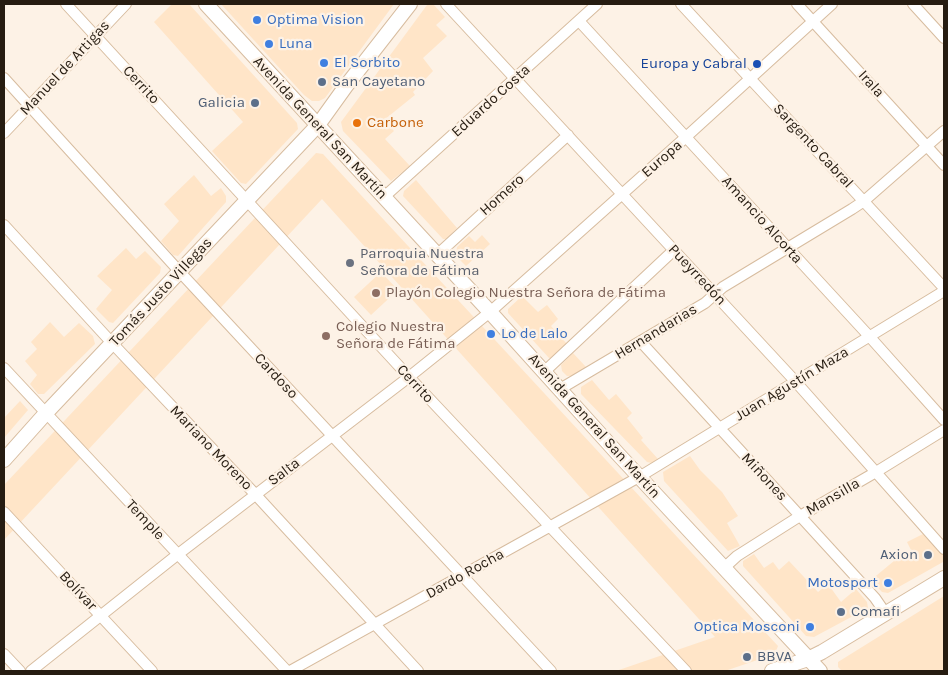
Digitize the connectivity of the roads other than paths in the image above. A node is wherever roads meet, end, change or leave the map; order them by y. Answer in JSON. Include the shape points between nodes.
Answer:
{"nodes":[{"id":1,"x":66,"y":4,"type":"edge"},
{"id":2,"x":126,"y":4,"type":"edge"},
{"id":3,"x":206,"y":4,"type":"edge"},
{"id":4,"x":410,"y":4,"type":"edge"},
{"id":5,"x":446,"y":4,"type":"edge"},
{"id":6,"x":597,"y":4,"type":"edge"},
{"id":7,"x":681,"y":4,"type":"edge"},
{"id":8,"x":797,"y":4,"type":"edge"},
{"id":9,"x":832,"y":4,"type":"edge"},
{"id":10,"x":913,"y":4,"type":"edge"},
{"id":11,"x":579,"y":21,"type":"junction"},
{"id":12,"x":813,"y":21,"type":"junction"},
{"id":13,"x":96,"y":36,"type":"junction"},
{"id":14,"x":944,"y":38,"type":"edge"},
{"id":15,"x":4,"y":78,"type":"edge"},
{"id":16,"x":750,"y":78,"type":"junction"},
{"id":17,"x":515,"y":80,"type":"junction"},
{"id":18,"x":30,"y":106,"type":"junction"},
{"id":19,"x":318,"y":125,"type":"junction"},
{"id":20,"x":944,"y":132,"type":"edge"},
{"id":21,"x":4,"y":133,"type":"edge"},
{"id":22,"x":568,"y":135,"type":"junction"},
{"id":23,"x":686,"y":137,"type":"junction"},
{"id":24,"x":928,"y":146,"type":"junction"},
{"id":25,"x":944,"y":165,"type":"edge"},
{"id":26,"x":622,"y":194,"type":"junction"},
{"id":27,"x":384,"y":197,"type":"junction"},
{"id":28,"x":247,"y":200,"type":"junction"},
{"id":29,"x":864,"y":201,"type":"junction"},
{"id":30,"x":4,"y":225,"type":"edge"},
{"id":31,"x":788,"y":248,"type":"junction"},
{"id":32,"x":674,"y":250,"type":"junction"},
{"id":33,"x":437,"y":255,"type":"junction"},
{"id":34,"x":179,"y":271,"type":"junction"},
{"id":35,"x":944,"y":289,"type":"edge"},
{"id":36,"x":714,"y":294,"type":"junction"},
{"id":37,"x":490,"y":312,"type":"junction"},
{"id":38,"x":870,"y":336,"type":"junction"},
{"id":39,"x":641,"y":342,"type":"junction"},
{"id":40,"x":112,"y":344,"type":"junction"},
{"id":41,"x":4,"y":368,"type":"edge"},
{"id":42,"x":544,"y":372,"type":"junction"},
{"id":43,"x":409,"y":377,"type":"junction"},
{"id":44,"x":795,"y":381,"type":"junction"},
{"id":45,"x":560,"y":390,"type":"junction"},
{"id":46,"x":46,"y":414,"type":"junction"},
{"id":47,"x":944,"y":420,"type":"edge"},
{"id":48,"x":719,"y":428,"type":"junction"},
{"id":49,"x":944,"y":430,"type":"edge"},
{"id":50,"x":332,"y":436,"type":"junction"},
{"id":51,"x":4,"y":460,"type":"edge"},
{"id":52,"x":876,"y":472,"type":"junction"},
{"id":53,"x":639,"y":477,"type":"junction"},
{"id":54,"x":255,"y":494,"type":"junction"},
{"id":55,"x":4,"y":512,"type":"edge"},
{"id":56,"x":800,"y":516,"type":"junction"},
{"id":57,"x":549,"y":527,"type":"junction"},
{"id":58,"x":944,"y":549,"type":"edge"},
{"id":59,"x":177,"y":555,"type":"junction"},
{"id":60,"x":724,"y":568,"type":"junction"},
{"id":61,"x":462,"y":576,"type":"junction"},
{"id":62,"x":944,"y":578,"type":"edge"},
{"id":63,"x":886,"y":614,"type":"junction"},
{"id":64,"x":100,"y":616,"type":"junction"},
{"id":65,"x":375,"y":625,"type":"junction"},
{"id":66,"x":4,"y":654,"type":"edge"},
{"id":67,"x":808,"y":658,"type":"junction"},
{"id":68,"x":20,"y":671,"type":"edge"},
{"id":69,"x":31,"y":671,"type":"edge"},
{"id":70,"x":152,"y":671,"type":"edge"},
{"id":71,"x":289,"y":671,"type":"edge"},
{"id":72,"x":418,"y":671,"type":"edge"},
{"id":73,"x":551,"y":671,"type":"edge"},
{"id":74,"x":686,"y":671,"type":"edge"},
{"id":75,"x":772,"y":671,"type":"edge"},
{"id":76,"x":820,"y":671,"type":"edge"}],
"edges":[{"from":1,"to":13,"type":"street","name":"Cerrito"},
{"from":2,"to":13,"type":"street","name":"Manuel de Artigas"},
{"from":3,"to":19,"type":"main road","name":"Avenida General San Martín"},
{"from":4,"to":19,"type":"main road","name":"Tomás Justo Villegas"},
{"from":5,"to":17,"type":"street","name":"Pueyrredón"},
{"from":6,"to":11,"type":"street","name":"Eduardo Costa"},
{"from":7,"to":16,"type":"street","name":"Sargento Cabral"},
{"from":8,"to":12,"type":"street","name":"Irala"},
{"from":9,"to":12,"type":"street","name":"Europa"},
{"from":10,"to":14,"type":"street"},
{"from":11,"to":17,"type":"street","name":"Eduardo Costa"},
{"from":11,"to":23,"type":"street","name":"Amancio Alcorta"},
{"from":12,"to":16,"type":"street","name":"Europa"},
{"from":12,"to":24,"type":"street","name":"Irala"},
{"from":13,"to":18,"type":"street","name":"Manuel de Artigas"},
{"from":13,"to":28,"type":"street","name":"Cerrito"},
{"from":15,"to":18,"type":"street","name":"Cardoso"},
{"from":16,"to":23,"type":"street","name":"Europa"},
{"from":16,"to":29,"type":"street","name":"Sargento Cabral"},
{"from":17,"to":22,"type":"street","name":"Pueyrredón"},
{"from":17,"to":27,"type":"street","name":"Eduardo Costa"},
{"from":18,"to":21,"type":"street","name":"Manuel de Artigas"},
{"from":18,"to":34,"type":"street","name":"Cardoso"},
{"from":19,"to":27,"type":"main road","name":"Avenida General San Martín"},
{"from":19,"to":28,"type":"main road","name":"Tomás Justo Villegas"},
{"from":20,"to":24,"type":"street","name":"Hernandarias"},
{"from":22,"to":26,"type":"street","name":"Pueyrredón"},
{"from":22,"to":33,"type":"street","name":"Homero"},
{"from":23,"to":26,"type":"street","name":"Europa"},
{"from":23,"to":31,"type":"street","name":"Amancio Alcorta"},
{"from":24,"to":25,"type":"street","name":"Irala"},
{"from":24,"to":29,"type":"street","name":"Hernandarias"},
{"from":26,"to":32,"type":"street","name":"Pueyrredón"},
{"from":26,"to":37,"type":"street","name":"Europa"},
{"from":27,"to":33,"type":"main road","name":"Avenida General San Martín"},
{"from":28,"to":34,"type":"main road","name":"Tomás Justo Villegas"},
{"from":28,"to":43,"type":"street","name":"Cerrito"},
{"from":29,"to":31,"type":"street","name":"Hernandarias"},
{"from":29,"to":35,"type":"street","name":"Sargento Cabral"},
{"from":30,"to":40,"type":"street","name":"Mariano Moreno"},
{"from":31,"to":36,"type":"street","name":"Hernandarias"},
{"from":31,"to":38,"type":"street","name":"Amancio Alcorta"},
{"from":32,"to":36,"type":"street","name":"Pueyrredón"},
{"from":32,"to":42,"type":"street"},
{"from":33,"to":37,"type":"main road","name":"Avenida General San Martín"},
{"from":34,"to":40,"type":"main road","name":"Tomás Justo Villegas"},
{"from":34,"to":50,"type":"street","name":"Cardoso"},
{"from":35,"to":38,"type":"street","name":"Juan Agustín Maza"},
{"from":36,"to":39,"type":"street","name":"Hernandarias","via":[[705,303]]},
{"from":36,"to":44,"type":"street","name":"Pueyrredón"},
{"from":37,"to":42,"type":"main road","name":"Avenida General San Martín"},
{"from":37,"to":43,"type":"street","name":"Salta"},
{"from":38,"to":44,"type":"street","name":"Juan Agustín Maza"},
{"from":38,"to":47,"type":"street","name":"Amancio Alcorta"},
{"from":39,"to":45,"type":"street","name":"Hernandarias"},
{"from":39,"to":48,"type":"street","name":"Miñones"},
{"from":40,"to":46,"type":"main road","name":"Tomás Justo Villegas"},
{"from":40,"to":54,"type":"street","name":"Mariano Moreno"},
{"from":41,"to":46,"type":"street","name":"Temple"},
{"from":42,"to":45,"type":"main road","name":"Avenida General San Martín"},
{"from":43,"to":50,"type":"street","name":"Salta"},
{"from":43,"to":57,"type":"street","name":"Cerrito"},
{"from":44,"to":48,"type":"street","name":"Juan Agustín Maza"},
{"from":44,"to":52,"type":"street","name":"Pueyrredón"},
{"from":45,"to":53,"type":"main road","name":"Avenida General San Martín"},
{"from":46,"to":51,"type":"main road","name":"Tomás Justo Villegas"},
{"from":46,"to":59,"type":"street","name":"Temple"},
{"from":48,"to":53,"type":"street","name":"Juan Agustín Maza"},
{"from":48,"to":56,"type":"street","name":"Miñones"},
{"from":49,"to":52,"type":"street","name":"Mansilla"},
{"from":50,"to":54,"type":"street","name":"Salta"},
{"from":50,"to":61,"type":"street","name":"Cardoso"},
{"from":52,"to":56,"type":"street","name":"Mansilla"},
{"from":52,"to":58,"type":"street","name":"Pueyrredón"},
{"from":53,"to":57,"type":"street","name":"Dardo Rocha"},
{"from":53,"to":60,"type":"main road","name":"Avenida General San Martín"},
{"from":54,"to":59,"type":"street","name":"Salta"},
{"from":54,"to":65,"type":"street","name":"Mariano Moreno"},
{"from":55,"to":64,"type":"street","name":"Bolívar"},
{"from":56,"to":60,"type":"street","name":"Mansilla","via":[[737,556]]},
{"from":56,"to":63,"type":"street","name":"Miñones"},
{"from":57,"to":61,"type":"street","name":"Dardo Rocha"},
{"from":57,"to":74,"type":"street","name":"Cerrito"},
{"from":59,"to":64,"type":"street","name":"Salta"},
{"from":59,"to":71,"type":"street","name":"Temple"},
{"from":60,"to":67,"type":"main road","name":"Avenida General San Martín"},
{"from":61,"to":65,"type":"street","name":"Dardo Rocha"},
{"from":61,"to":73,"type":"street","name":"Cardoso"},
{"from":62,"to":63,"type":"main road"},
{"from":63,"to":67,"type":"main road"},
{"from":64,"to":69,"type":"street","name":"Salta"},
{"from":64,"to":70,"type":"street","name":"Bolívar"},
{"from":65,"to":71,"type":"street","name":"Dardo Rocha"},
{"from":65,"to":72,"type":"street","name":"Mariano Moreno"},
{"from":66,"to":68,"type":"street"},
{"from":67,"to":75,"type":"main road"},
{"from":67,"to":76,"type":"main road","name":"Avenida General San Martín"}]}
